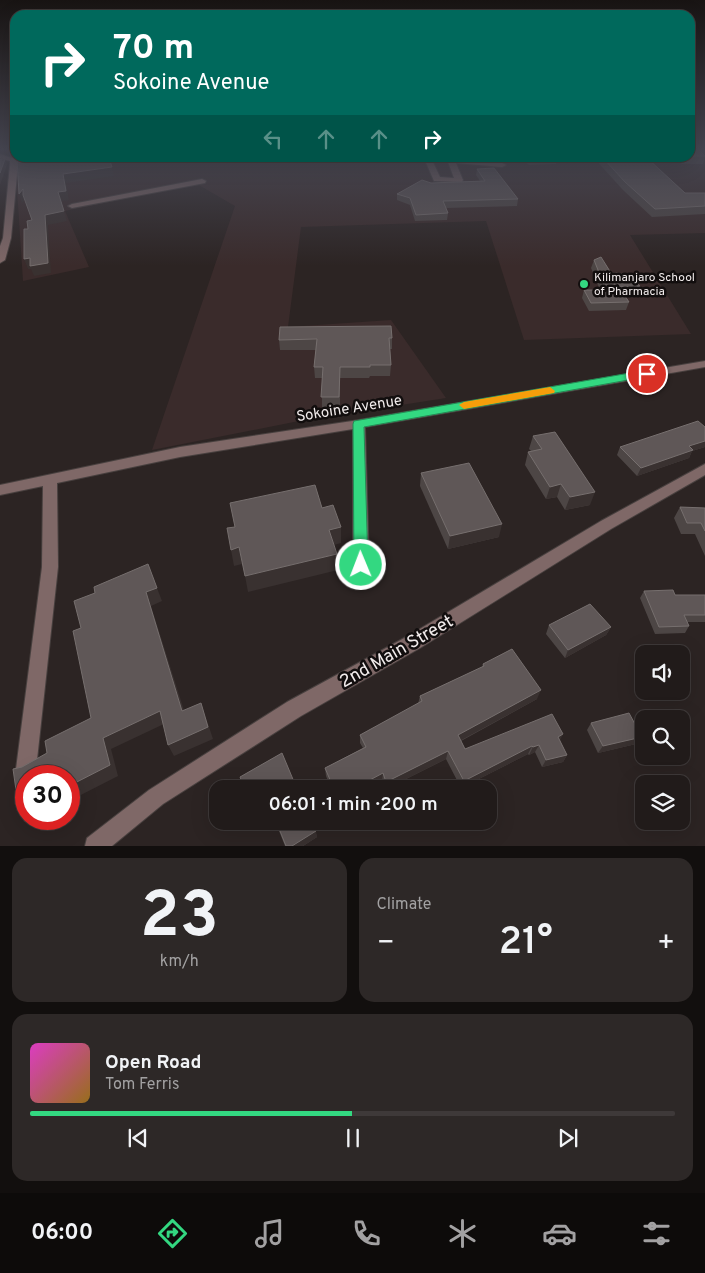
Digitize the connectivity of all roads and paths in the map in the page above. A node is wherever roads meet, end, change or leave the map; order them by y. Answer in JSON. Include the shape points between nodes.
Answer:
{"nodes":[{"id":1,"x":12,"y":187,"type":"edge"},
{"id":2,"x":168,"y":187,"type":"edge"},
{"id":3,"x":72,"y":206,"type":"dead end"},
{"id":4,"x":0,"y":260,"type":"edge"},
{"id":5,"x":705,"y":364,"type":"edge"},
{"id":6,"x":358,"y":424,"type":"junction"},
{"id":7,"x":705,"y":469,"type":"edge"},
{"id":8,"x":50,"y":479,"type":"junction"},
{"id":9,"x":0,"y":490,"type":"edge"},
{"id":10,"x":361,"y":565,"type":"dead end"},
{"id":11,"x":26,"y":765,"type":"edge"},
{"id":12,"x":95,"y":846,"type":"edge"}],
"edges":[{"from":1,"to":4,"type":"street","via":[[7,238]]},
{"from":2,"to":3,"type":"street"},
{"from":5,"to":6,"type":"street","name":"Sokoine Avenue"},
{"from":6,"to":8,"type":"street","name":"Sokoine Avenue","via":[[180,452]]},
{"from":6,"to":10,"type":"street"},
{"from":7,"to":12,"type":"street","name":"2nd Main Street","via":[[414,642],[294,709],[156,797]]},
{"from":8,"to":9,"type":"street","name":"Sokoine Avenue"},
{"from":8,"to":11,"type":"street","via":[[50,568]]}]}
